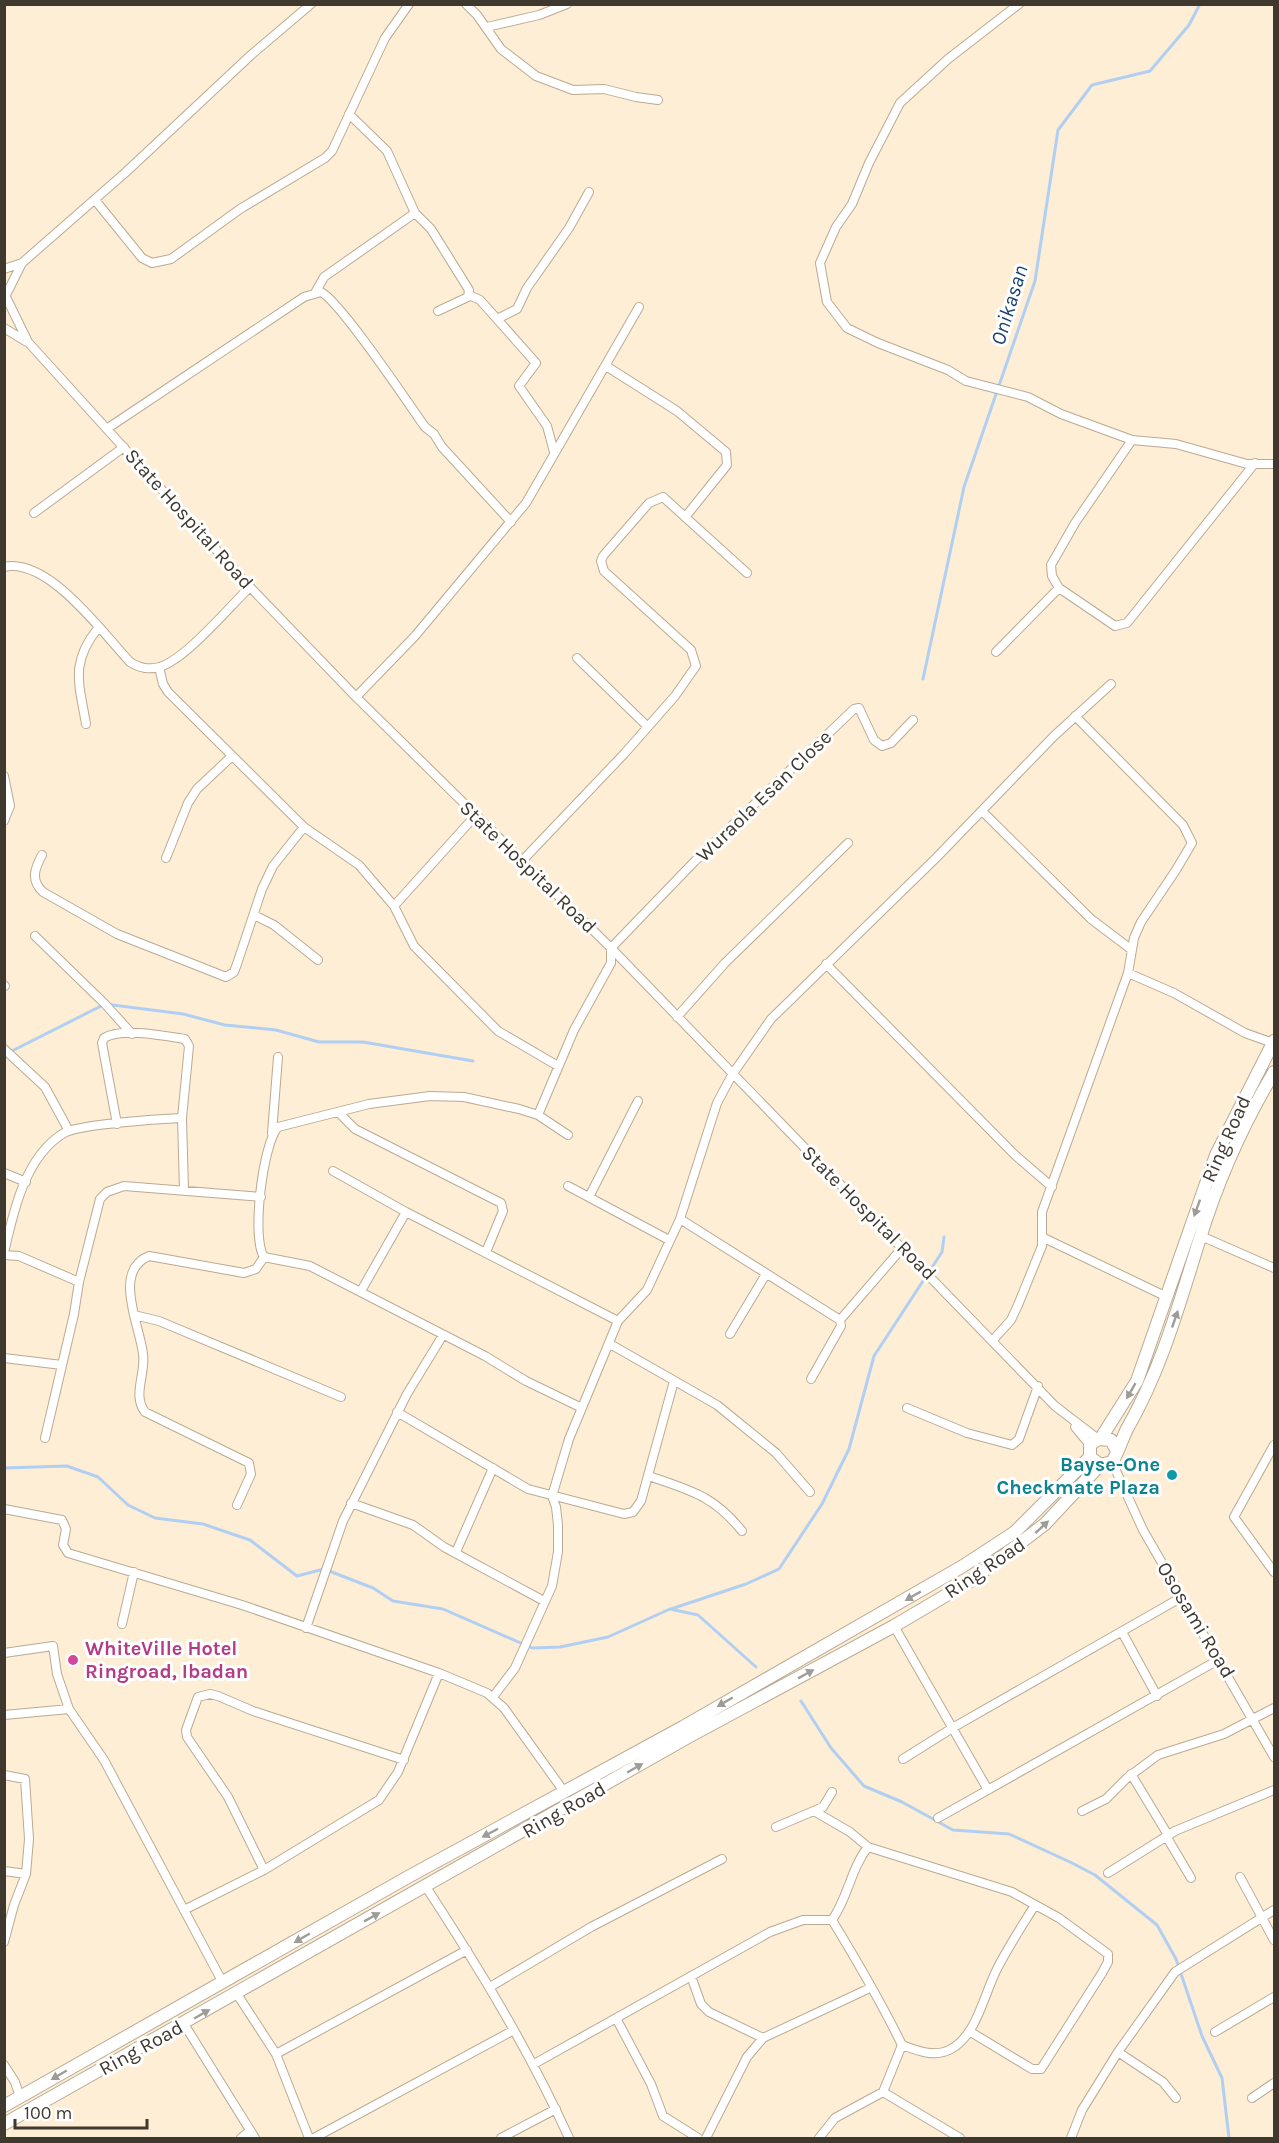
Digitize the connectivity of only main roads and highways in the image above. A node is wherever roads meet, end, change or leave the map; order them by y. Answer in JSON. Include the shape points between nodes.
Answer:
{"nodes":[{"id":1,"x":1274,"y":1042,"type":"edge"},
{"id":2,"x":1275,"y":1072,"type":"edge"},
{"id":3,"x":1116,"y":1449,"type":"junction"},
{"id":4,"x":1100,"y":1453,"type":"junction"},
{"id":5,"x":4,"y":2106,"type":"edge"},
{"id":6,"x":4,"y":2124,"type":"edge"}],
"edges":[{"from":1,"to":4,"type":"main road","name":"Ring Road","one_way":true,"via":[[1216,1155],[1137,1381]]},
{"from":3,"to":2,"type":"main road","name":"Ring Road","one_way":true,"via":[[1161,1361],[1230,1158],[1254,1105]]},
{"from":3,"to":4,"type":"main road","name":"Ring Road"},
{"from":3,"to":4,"type":"main road","via":[[1111,1440]]},
{"from":4,"to":5,"type":"main road","name":"Ring Road","one_way":true,"via":[[1015,1532],[978,1557]]},
{"from":6,"to":4,"type":"main road","name":"Ring Road","one_way":true,"via":[[972,1580],[1046,1524]]}]}
